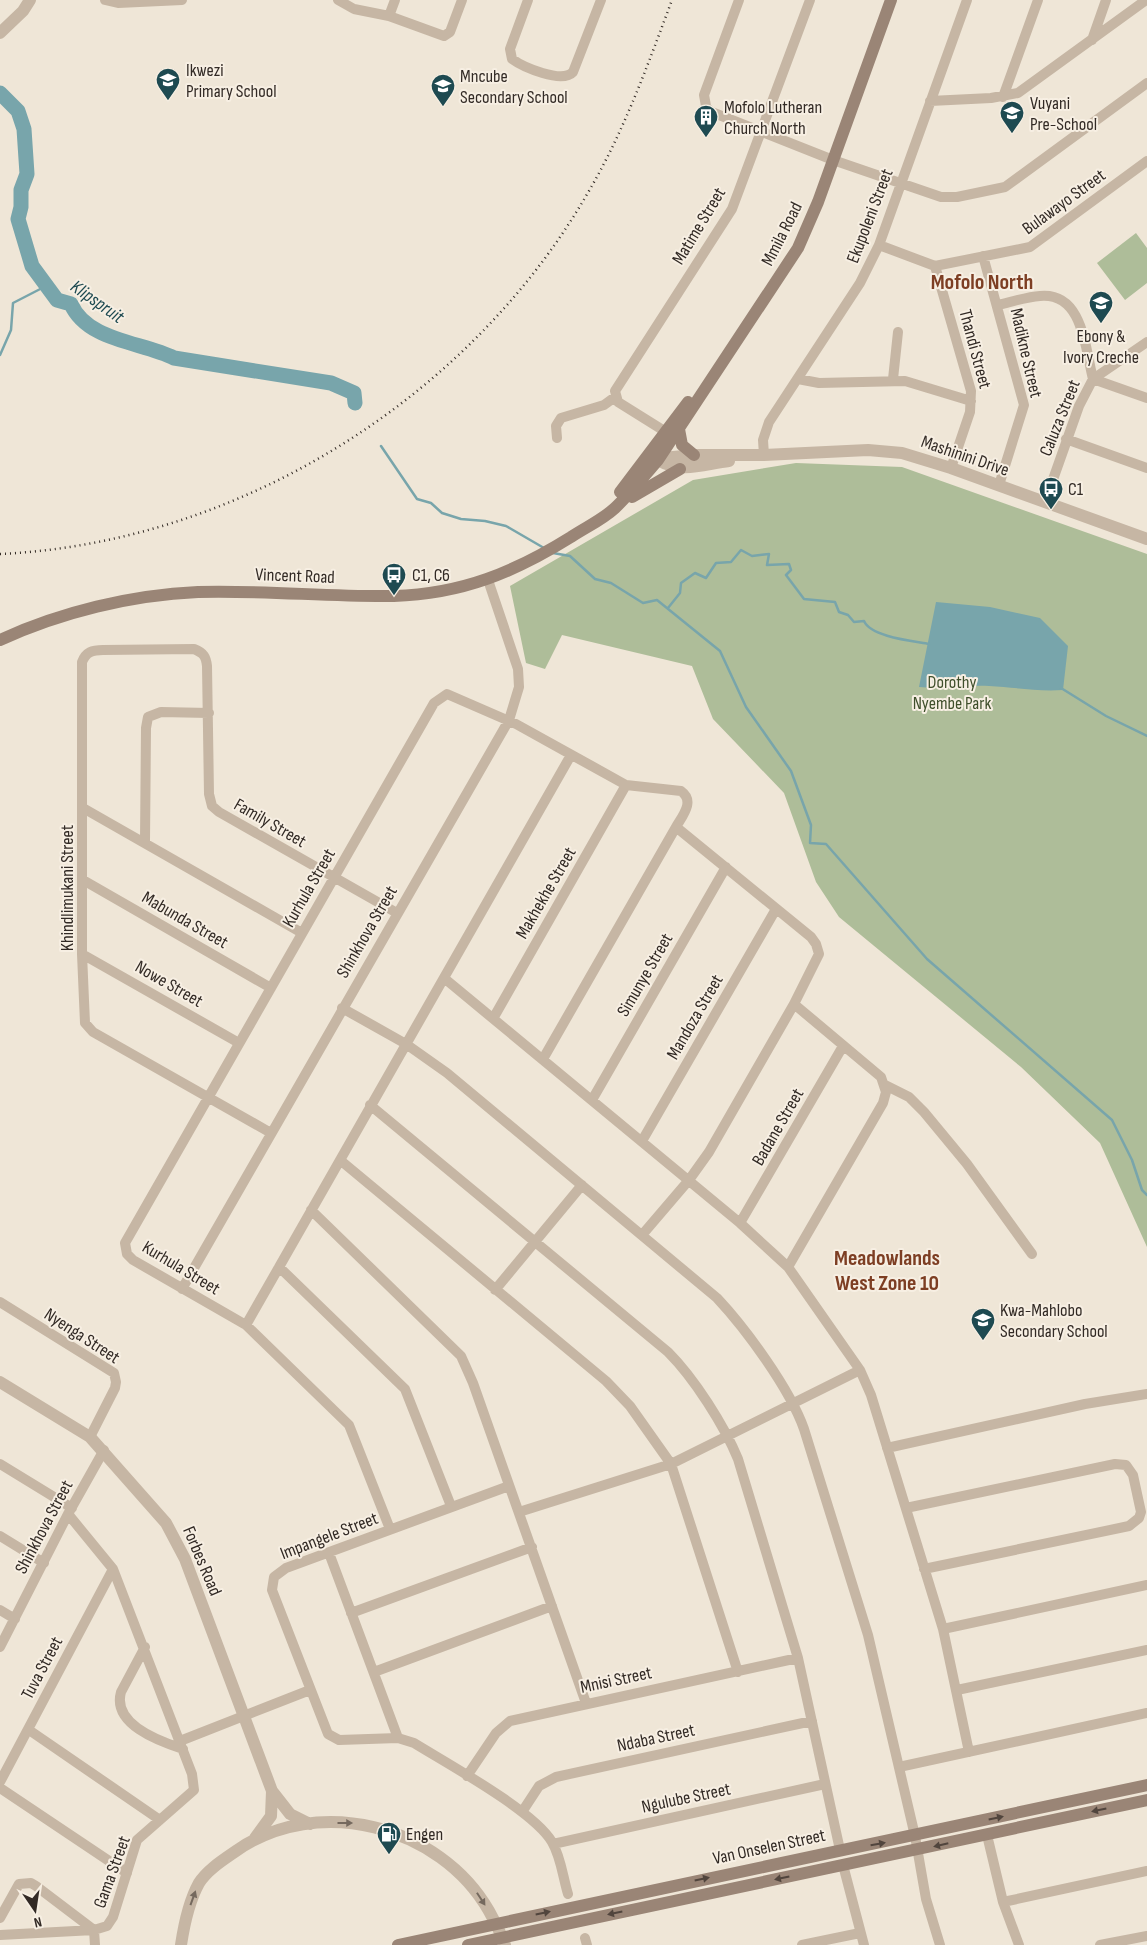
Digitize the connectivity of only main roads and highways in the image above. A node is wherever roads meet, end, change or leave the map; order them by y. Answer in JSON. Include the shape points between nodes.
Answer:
{"nodes":[{"id":1,"x":884,"y":0,"type":"edge"},
{"id":2,"x":891,"y":0,"type":"edge"},
{"id":3,"x":830,"y":158,"type":"junction"},
{"id":4,"x":767,"y":291,"type":"junction"},
{"id":5,"x":679,"y":429,"type":"junction"},
{"id":6,"x":655,"y":446,"type":"joint"},
{"id":7,"x":694,"y":455,"type":"road end"},
{"id":8,"x":658,"y":460,"type":"road end"},
{"id":9,"x":680,"y":469,"type":"road end"},
{"id":10,"x":616,"y":501,"type":"junction"},
{"id":11,"x":0,"y":640,"type":"edge"},
{"id":12,"x":1147,"y":1785,"type":"edge"},
{"id":13,"x":1147,"y":1800,"type":"edge"},
{"id":14,"x":503,"y":1941,"type":"edge"},
{"id":15,"x":398,"y":1945,"type":"edge"},
{"id":16,"x":468,"y":1945,"type":"edge"}],
"edges":[{"from":1,"to":3,"type":"main road","name":"Mmila Road"},
{"from":2,"to":3,"type":"main road","name":"Mmila Road"},
{"from":3,"to":4,"type":"main road","name":"Mmila Road","via":[[798,248]]},
{"from":4,"to":5,"type":"main road","name":"Mmila Road"},
{"from":4,"to":6,"type":"main road","name":"Mmila Road"},
{"from":5,"to":7,"type":"main road","via":[[684,448]]},
{"from":5,"to":8,"type":"main road","name":"Mmila Road"},
{"from":6,"to":10,"type":"main road","name":"Vincent Road"},
{"from":9,"to":10,"type":"main road"},
{"from":10,"to":11,"type":"main road","name":"Vincent Road","via":[[581,530],[524,565],[488,580],[449,590],[395,596],[225,592],[156,596],[74,613]]},
{"from":15,"to":12,"type":"main road","name":"Van Onselen Street","one_way":true},
{"from":13,"to":14,"type":"main road","name":"Van Onselen Street","one_way":true},
{"from":14,"to":16,"type":"main road","name":"Van Onselen Street"}]}
